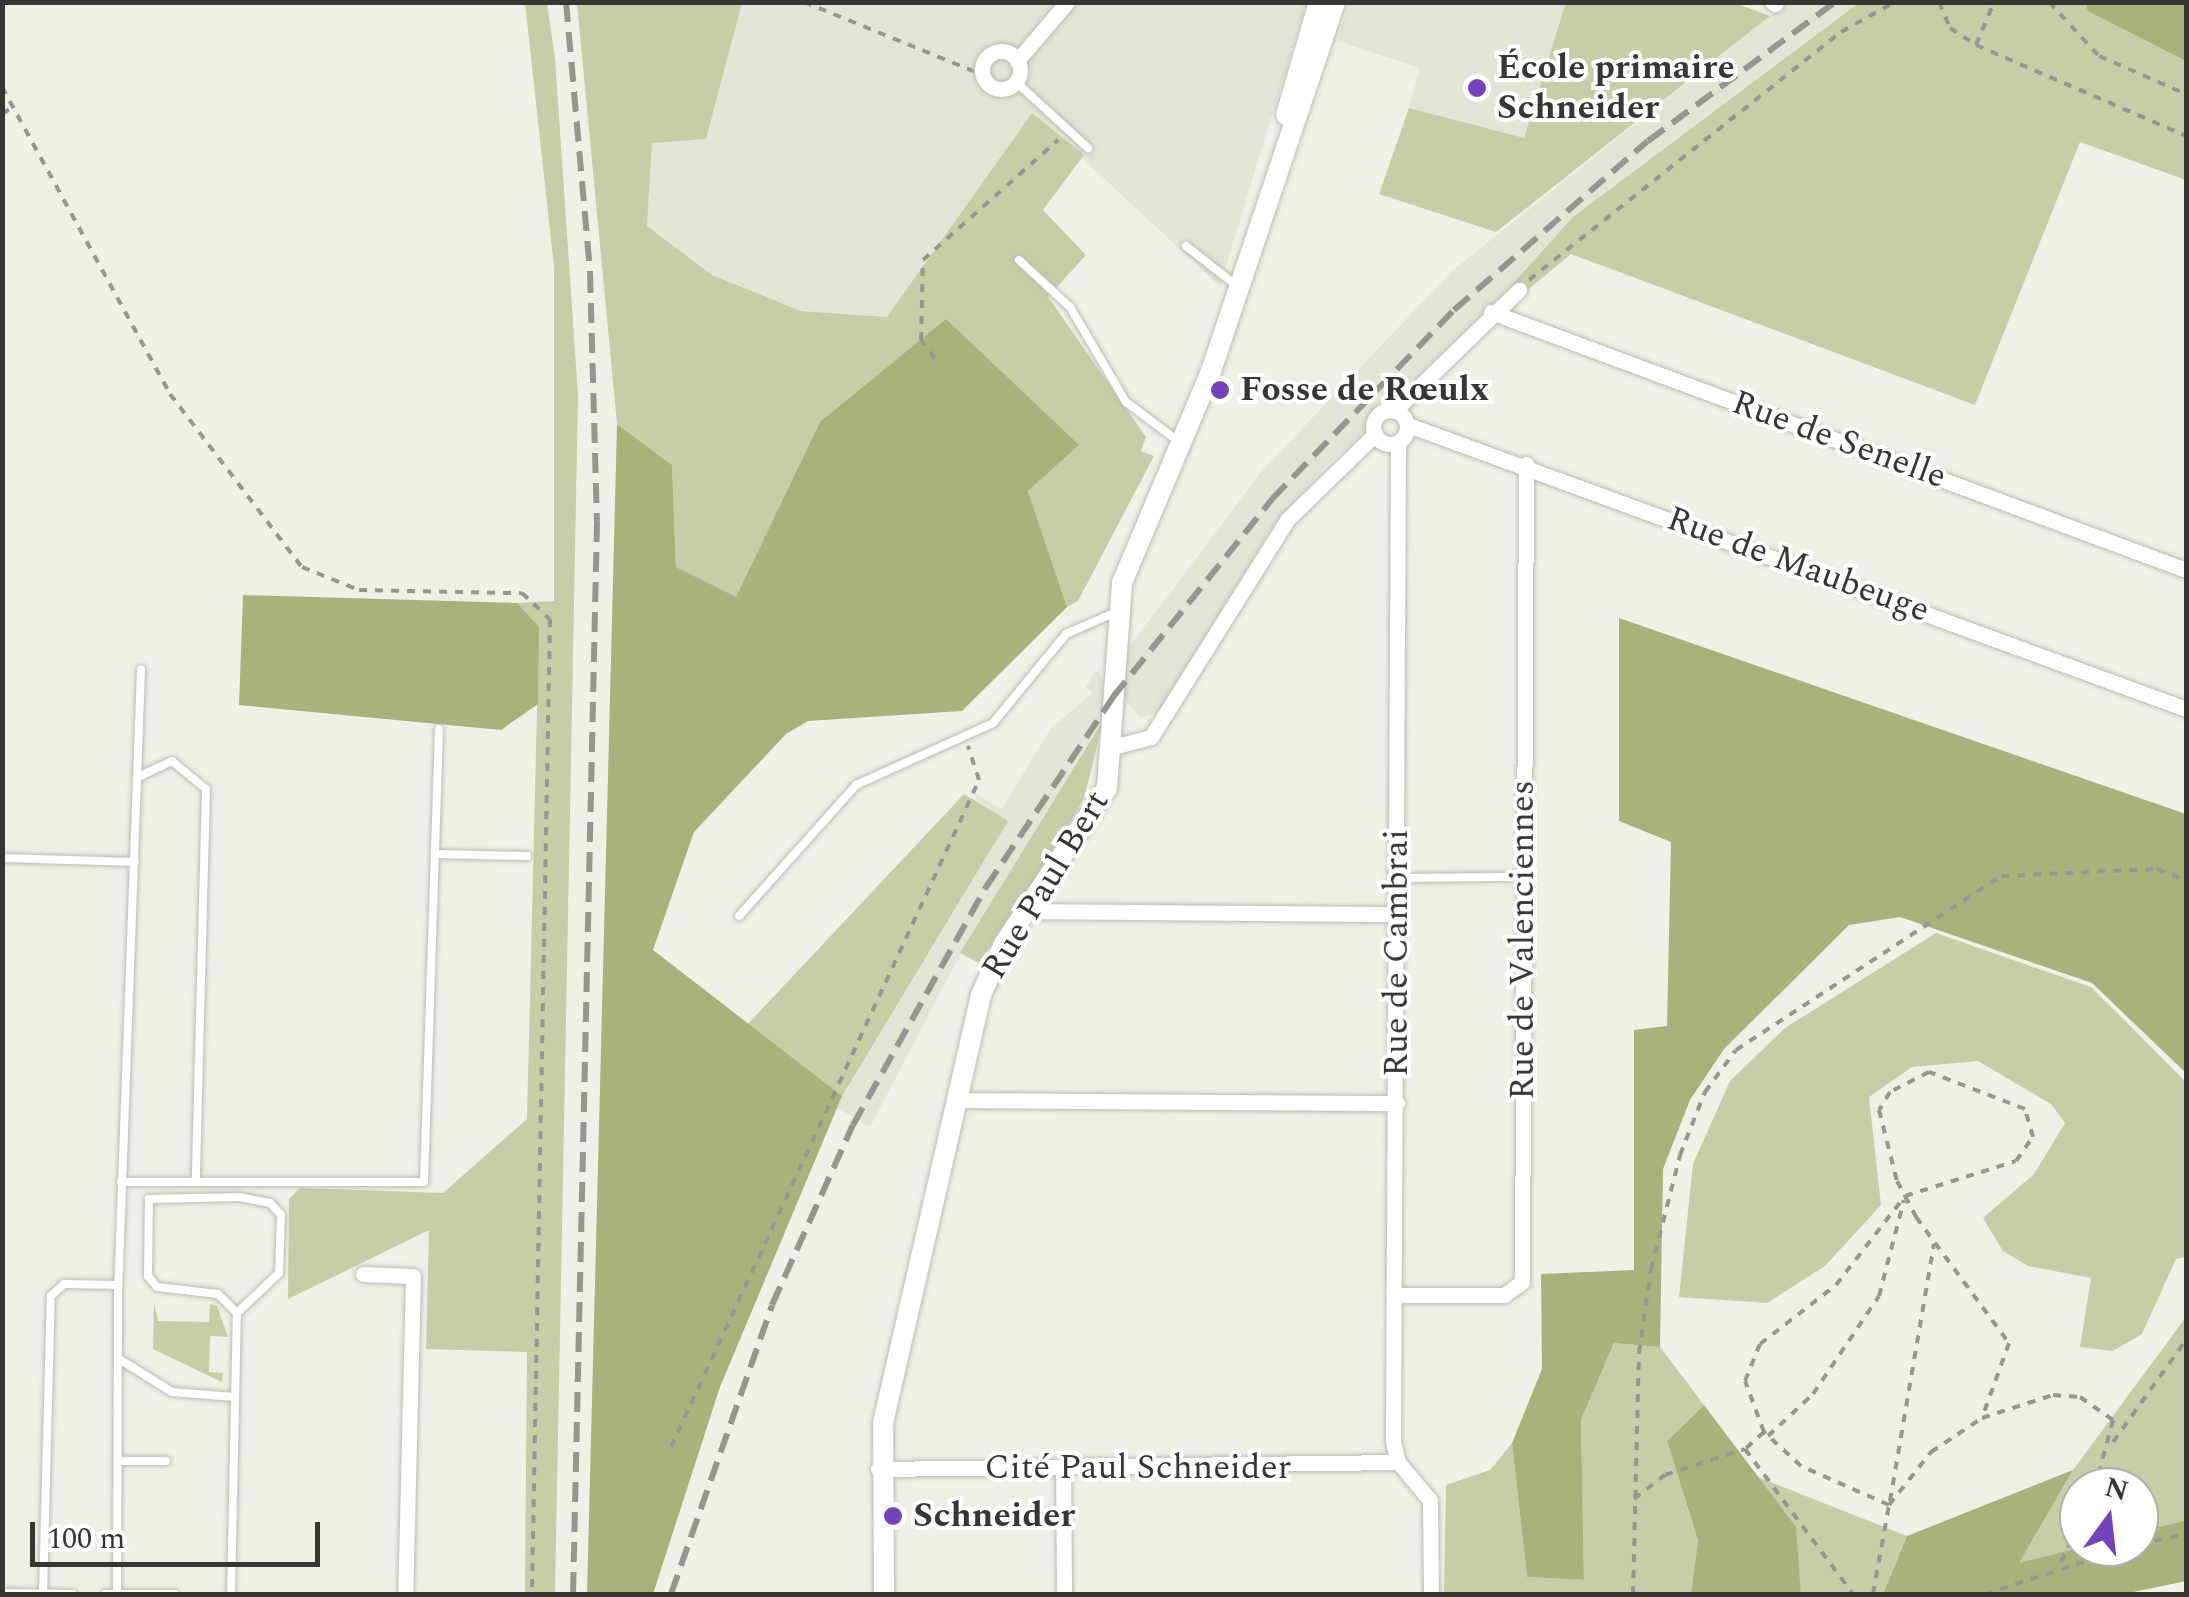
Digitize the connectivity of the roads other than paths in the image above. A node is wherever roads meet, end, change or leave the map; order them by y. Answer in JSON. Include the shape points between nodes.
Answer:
{"nodes":[{"id":1,"x":1067,"y":2,"type":"edge"},
{"id":2,"x":1319,"y":2,"type":"edge"},
{"id":3,"x":1335,"y":2,"type":"edge"},
{"id":4,"x":1018,"y":60,"type":"junction"},
{"id":5,"x":1016,"y":82,"type":"junction"},
{"id":6,"x":1088,"y":148,"type":"dead end"},
{"id":7,"x":1266,"y":204,"type":"junction"},
{"id":8,"x":1186,"y":246,"type":"dead end"},
{"id":9,"x":1018,"y":260,"type":"dead end"},
{"id":10,"x":1239,"y":287,"type":"junction"},
{"id":11,"x":1519,"y":290,"type":"road end"},
{"id":12,"x":1491,"y":312,"type":"junction"},
{"id":13,"x":1395,"y":410,"type":"junction"},
{"id":14,"x":1408,"y":425,"type":"junction"},
{"id":15,"x":1375,"y":434,"type":"junction"},
{"id":16,"x":1398,"y":442,"type":"junction"},
{"id":17,"x":1182,"y":444,"type":"junction"},
{"id":18,"x":1526,"y":464,"type":"junction"},
{"id":19,"x":2186,"y":570,"type":"edge"},
{"id":20,"x":1116,"y":612,"type":"junction"},
{"id":21,"x":140,"y":669,"type":"dead end"},
{"id":22,"x":2186,"y":709,"type":"edge"},
{"id":23,"x":439,"y":729,"type":"dead end"},
{"id":24,"x":1114,"y":747,"type":"junction"},
{"id":25,"x":138,"y":778,"type":"junction"},
{"id":26,"x":436,"y":854,"type":"junction"},
{"id":27,"x":528,"y":856,"type":"dead end"},
{"id":28,"x":2,"y":858,"type":"edge"},
{"id":29,"x":135,"y":862,"type":"junction"},
{"id":30,"x":1523,"y":876,"type":"junction"},
{"id":31,"x":1398,"y":878,"type":"junction"},
{"id":32,"x":1026,"y":912,"type":"junction"},
{"id":33,"x":1397,"y":914,"type":"junction"},
{"id":34,"x":739,"y":916,"type":"dead end"},
{"id":35,"x":955,"y":1100,"type":"junction"},
{"id":36,"x":1396,"y":1103,"type":"junction"},
{"id":37,"x":196,"y":1180,"type":"junction"},
{"id":38,"x":121,"y":1182,"type":"junction"},
{"id":39,"x":363,"y":1274,"type":"dead end"},
{"id":40,"x":118,"y":1285,"type":"junction"},
{"id":41,"x":1394,"y":1295,"type":"junction"},
{"id":42,"x":237,"y":1313,"type":"junction"},
{"id":43,"x":119,"y":1359,"type":"junction"},
{"id":44,"x":234,"y":1397,"type":"junction"},
{"id":45,"x":118,"y":1461,"type":"junction"},
{"id":46,"x":166,"y":1461,"type":"dead end"},
{"id":47,"x":1398,"y":1462,"type":"junction"},
{"id":48,"x":1063,"y":1468,"type":"junction"},
{"id":49,"x":878,"y":1469,"type":"junction"},
{"id":50,"x":2,"y":1593,"type":"edge"},
{"id":51,"x":43,"y":1594,"type":"edge"},
{"id":52,"x":73,"y":1594,"type":"edge"},
{"id":53,"x":105,"y":1594,"type":"edge"},
{"id":54,"x":117,"y":1594,"type":"edge"},
{"id":55,"x":175,"y":1594,"type":"edge"},
{"id":56,"x":230,"y":1594,"type":"edge"},
{"id":57,"x":405,"y":1594,"type":"edge"},
{"id":58,"x":884,"y":1594,"type":"edge"},
{"id":59,"x":1064,"y":1594,"type":"edge"},
{"id":60,"x":1431,"y":1594,"type":"edge"}],
"edges":[{"from":1,"to":4,"type":"street"},
{"from":2,"to":7,"type":"street","name":"Rue Paul Bert"},
{"from":3,"to":7,"type":"street","name":"Rue Paul Bert"},
{"from":4,"to":5,"type":"street"},
{"from":4,"to":5,"type":"street","via":[[991,54],[982,75],[1000,89]]},
{"from":5,"to":6,"type":"lane"},
{"from":7,"to":10,"type":"street","name":"Rue Paul Bert"},
{"from":8,"to":10,"type":"lane"},
{"from":9,"to":17,"type":"lane","via":[[1070,306],[1134,410]]},
{"from":10,"to":17,"type":"street","name":"Rue Paul Bert"},
{"from":11,"to":12,"type":"street"},
{"from":12,"to":13,"type":"street"},
{"from":12,"to":19,"type":"street","name":"Rue de Senelle"},
{"from":13,"to":14,"type":"street"},
{"from":13,"to":15,"type":"street","via":[[1377,416]]},
{"from":14,"to":16,"type":"street"},
{"from":14,"to":18,"type":"street","name":"Rue de Maubeuge"},
{"from":15,"to":16,"type":"street"},
{"from":15,"to":24,"type":"street","via":[[1288,519],[1151,737]]},
{"from":16,"to":31,"type":"street","name":"Rue de Cambrai"},
{"from":17,"to":20,"type":"street","name":"Rue Paul Bert"},
{"from":18,"to":22,"type":"street","name":"Rue de Maubeuge"},
{"from":18,"to":30,"type":"street","name":"Rue de Valenciennes"},
{"from":20,"to":24,"type":"street","name":"Rue Paul Bert"},
{"from":20,"to":34,"type":"lane","via":[[1076,626],[1002,716],[864,778]]},
{"from":21,"to":25,"type":"lane"},
{"from":23,"to":26,"type":"lane"},
{"from":24,"to":32,"type":"street","name":"Rue Paul Bert","via":[[1096,813]]},
{"from":25,"to":29,"type":"lane"},
{"from":25,"to":37,"type":"lane","via":[[172,762],[206,789]]},
{"from":26,"to":27,"type":"lane"},
{"from":26,"to":37,"type":"lane","via":[[424,1182]]},
{"from":28,"to":29,"type":"lane"},
{"from":29,"to":38,"type":"lane"},
{"from":30,"to":31,"type":"lane"},
{"from":30,"to":41,"type":"street","name":"Rue de Valenciennes","via":[[1522,1282],[1504,1295]]},
{"from":31,"to":33,"type":"street","name":"Rue de Cambrai"},
{"from":32,"to":33,"type":"street"},
{"from":32,"to":35,"type":"street","name":"Rue Paul Bert","via":[[986,981]]},
{"from":33,"to":36,"type":"street","name":"Rue de Cambrai"},
{"from":35,"to":36,"type":"street"},
{"from":35,"to":49,"type":"street","name":"Rue Paul Bert"},
{"from":36,"to":41,"type":"street","name":"Rue de Cambrai"},
{"from":37,"to":38,"type":"lane"},
{"from":38,"to":40,"type":"lane"},
{"from":39,"to":57,"type":"street","via":[[413,1276]]},
{"from":40,"to":43,"type":"lane"},
{"from":40,"to":51,"type":"lane","via":[[64,1284],[51,1296]]},
{"from":41,"to":47,"type":"street","name":"Rue de Cambrai"},
{"from":42,"to":42,"type":"lane","via":[[279,1273],[281,1215],[238,1197],[149,1199],[148,1276],[157,1287],[218,1294]]},
{"from":42,"to":44,"type":"lane"},
{"from":43,"to":44,"type":"lane","via":[[172,1392]]},
{"from":43,"to":45,"type":"lane"},
{"from":44,"to":56,"type":"lane"},
{"from":45,"to":46,"type":"lane"},
{"from":45,"to":54,"type":"lane"},
{"from":47,"to":48,"type":"street","name":"Cité Paul Schneider"},
{"from":47,"to":60,"type":"street","via":[[1430,1500]]},
{"from":48,"to":49,"type":"street","name":"Cité Paul Schneider"},
{"from":48,"to":59,"type":"street"},
{"from":49,"to":58,"type":"street","name":"Rue Paul Bert"},
{"from":50,"to":51,"type":"lane"},
{"from":51,"to":52,"type":"lane"},
{"from":53,"to":54,"type":"lane"},
{"from":54,"to":55,"type":"lane"}]}
